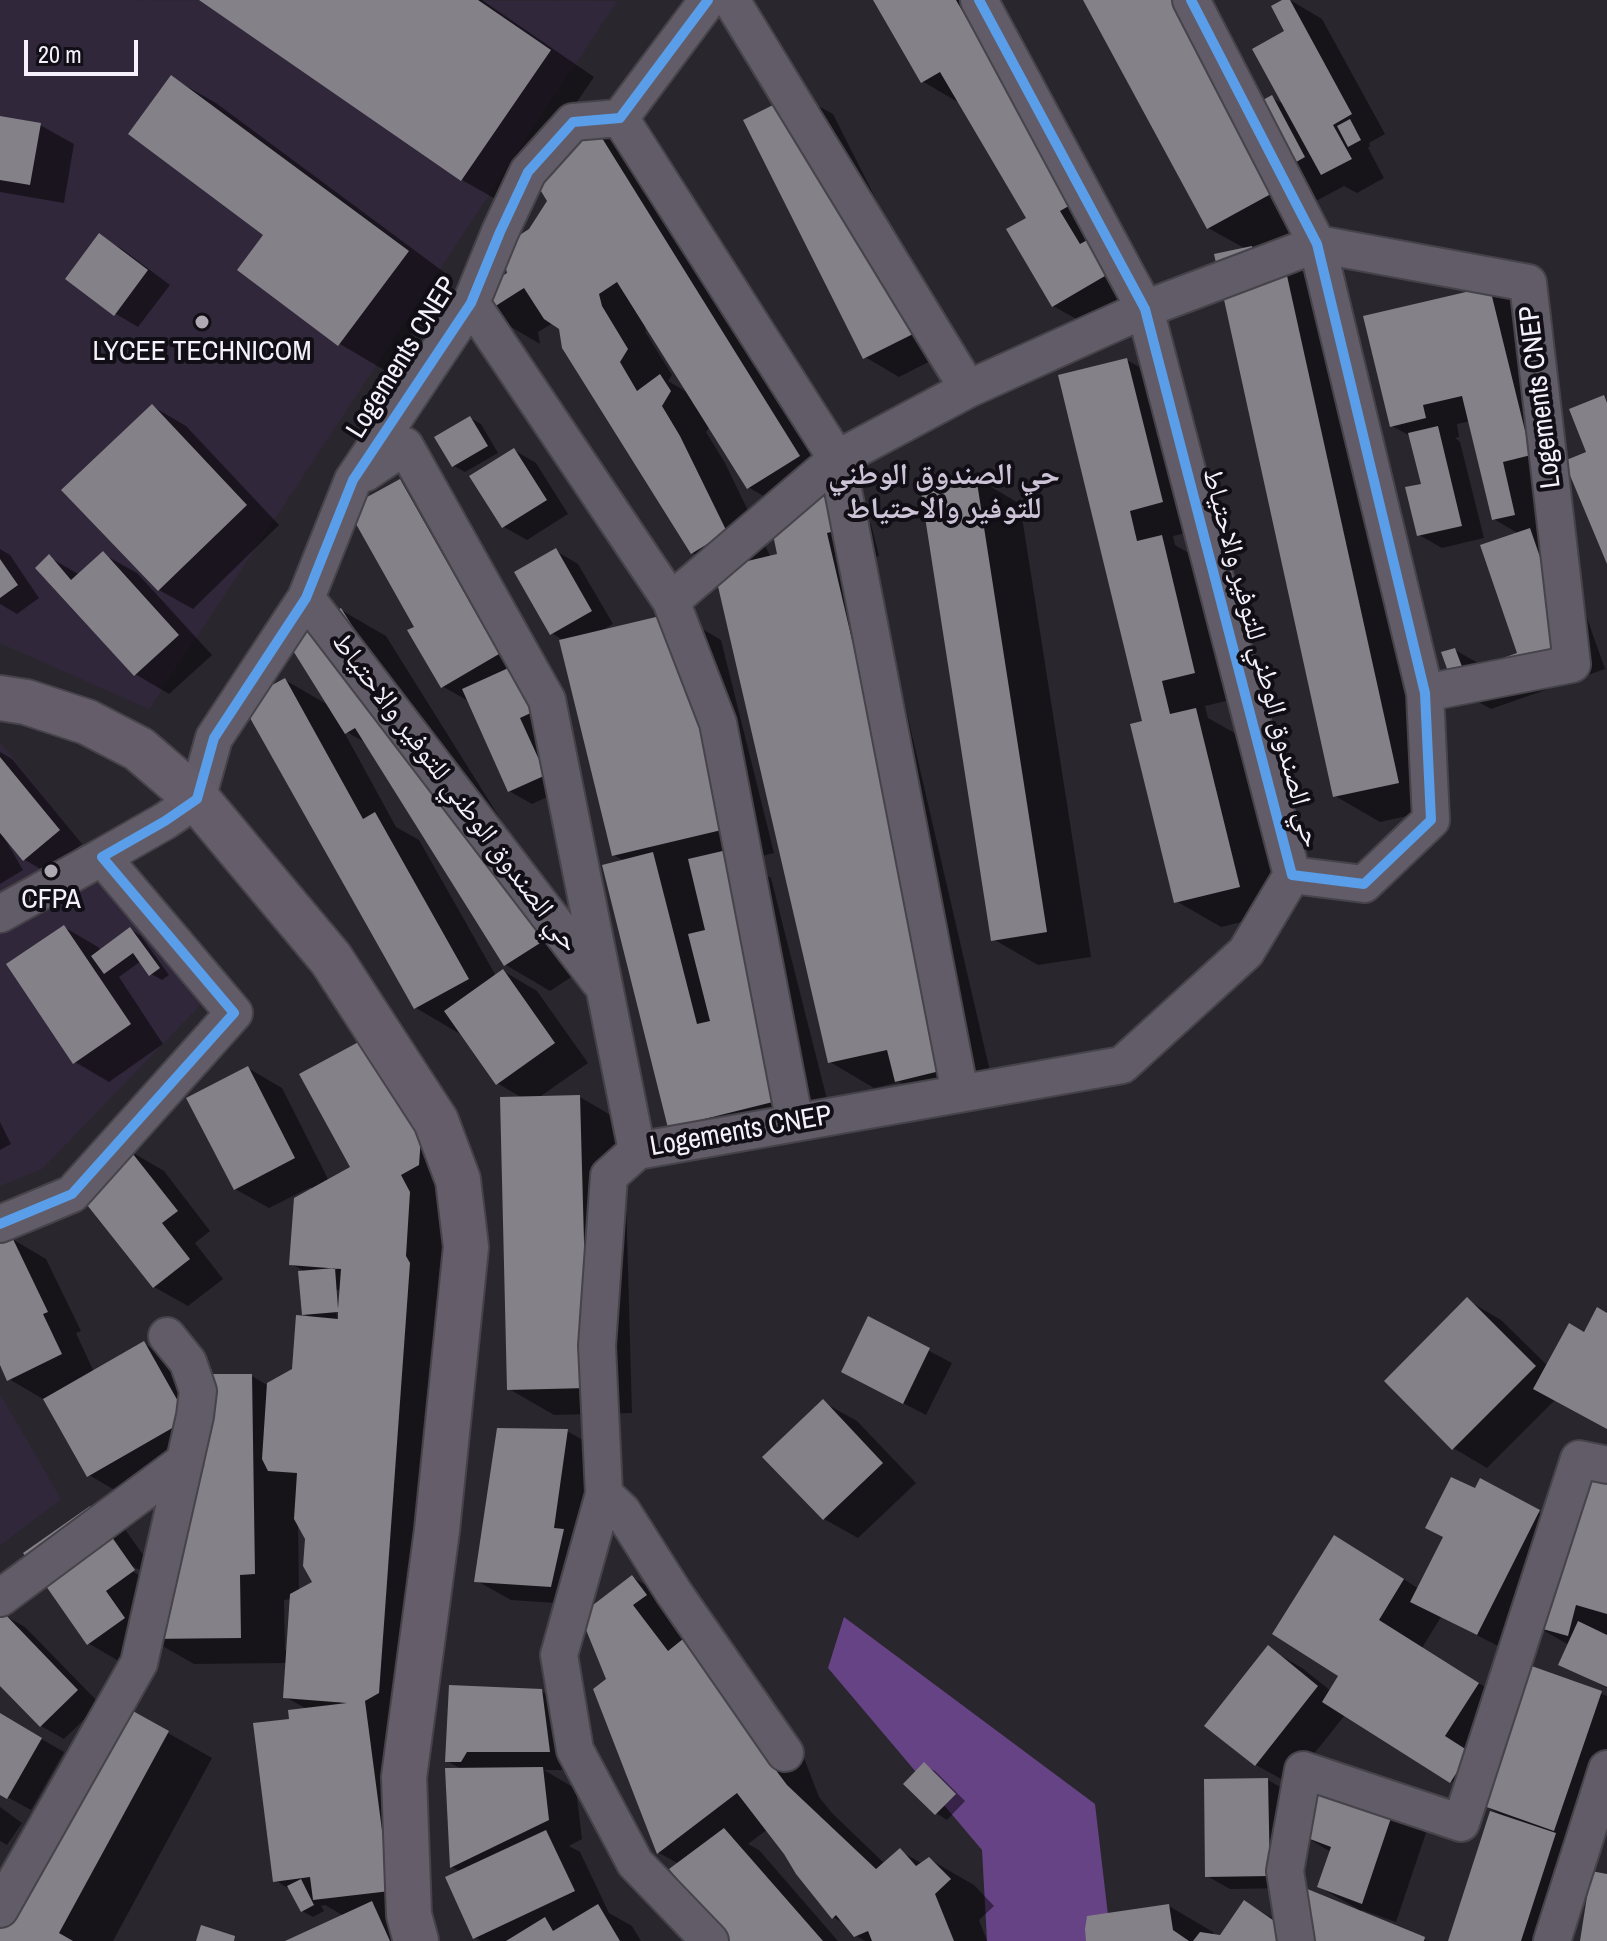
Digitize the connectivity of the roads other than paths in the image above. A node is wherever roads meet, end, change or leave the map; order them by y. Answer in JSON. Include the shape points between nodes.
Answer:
{"nodes":[{"id":1,"x":708,"y":0,"type":"edge"},
{"id":2,"x":731,"y":0,"type":"edge"},
{"id":3,"x":979,"y":0,"type":"edge"},
{"id":4,"x":1191,"y":0,"type":"edge"},
{"id":5,"x":620,"y":118,"type":"junction"},
{"id":6,"x":1317,"y":244,"type":"junction"},
{"id":7,"x":471,"y":303,"type":"junction"},
{"id":8,"x":1145,"y":309,"type":"junction"},
{"id":9,"x":968,"y":389,"type":"junction"},
{"id":10,"x":837,"y":459,"type":"junction"},
{"id":11,"x":353,"y":480,"type":"junction"},
{"id":12,"x":306,"y":598,"type":"junction"},
{"id":13,"x":671,"y":601,"type":"junction"},
{"id":14,"x":1425,"y":693,"type":"junction"},
{"id":15,"x":0,"y":698,"type":"edge"},
{"id":16,"x":197,"y":799,"type":"junction"},
{"id":17,"x":102,"y":857,"type":"junction"},
{"id":18,"x":1292,"y":875,"type":"junction"},
{"id":19,"x":0,"y":914,"type":"edge"},
{"id":20,"x":605,"y":988,"type":"junction"},
{"id":21,"x":960,"y":1093,"type":"junction"},
{"id":22,"x":795,"y":1123,"type":"junction"},
{"id":23,"x":637,"y":1151,"type":"junction"},
{"id":24,"x":0,"y":1224,"type":"edge"},
{"id":25,"x":167,"y":1336,"type":"dead end"},
{"id":26,"x":185,"y":1461,"type":"junction"},
{"id":27,"x":1607,"y":1465,"type":"edge"},
{"id":28,"x":604,"y":1494,"type":"junction"},
{"id":29,"x":0,"y":1598,"type":"edge"},
{"id":30,"x":785,"y":1753,"type":"dead end"},
{"id":31,"x":1607,"y":1769,"type":"edge"},
{"id":32,"x":1592,"y":1866,"type":"edge"},
{"id":33,"x":0,"y":1909,"type":"edge"},
{"id":34,"x":416,"y":1941,"type":"edge"},
{"id":35,"x":710,"y":1941,"type":"edge"},
{"id":36,"x":1296,"y":1941,"type":"edge"},
{"id":37,"x":1552,"y":1941,"type":"edge"}],
"edges":[{"from":1,"to":5,"type":"street"},
{"from":2,"to":9,"type":"street"},
{"from":3,"to":8,"type":"street","name":"حي الصندوق الوطني للتوفير والاحتياط"},
{"from":4,"to":6,"type":"street","name":"حي الصندوق الوطني للتوفير والاحتياط"},
{"from":5,"to":7,"type":"street","name":"Logements CNEP","via":[[573,122],[528,172]]},
{"from":5,"to":10,"type":"street"},
{"from":6,"to":8,"type":"street"},
{"from":6,"to":14,"type":"street","name":"حي الصندوق الوطني للتوفير والاحتياط"},
{"from":6,"to":14,"type":"street","name":"Logements CNEP","via":[[1528,283],[1572,664]]},
{"from":7,"to":11,"type":"street","name":"Logements CNEP"},
{"from":7,"to":13,"type":"street"},
{"from":8,"to":9,"type":"street"},
{"from":8,"to":18,"type":"street","name":"حي الصندوق الوطني للتوفير والاحتياط"},
{"from":9,"to":10,"type":"street"},
{"from":10,"to":13,"type":"street"},
{"from":10,"to":21,"type":"street"},
{"from":11,"to":12,"type":"street","name":"Logements CNEP"},
{"from":11,"to":20,"type":"street","name":"Logements CNEP","via":[[405,446],[547,700]]},
{"from":12,"to":16,"type":"street","name":"Logements CNEP","via":[[214,738]]},
{"from":12,"to":20,"type":"street","name":"حي الصندوق الوطني للتوفير والاحتياط"},
{"from":13,"to":22,"type":"street","via":[[718,723]]},
{"from":14,"to":18,"type":"street","name":"حي الصندوق الوطني للتوفير والاحتياط","via":[[1431,820],[1364,884]]},
{"from":15,"to":16,"type":"main road","via":[[87,722],[139,749]]},
{"from":16,"to":17,"type":"street"},
{"from":16,"to":34,"type":"main road","via":[[331,959],[436,1121],[458,1180],[466,1247],[437,1530],[404,1777],[409,1915]]},
{"from":17,"to":19,"type":"street"},
{"from":17,"to":24,"type":"street","via":[[234,1013],[72,1194]]},
{"from":18,"to":21,"type":"street","name":"Logements CNEP","via":[[1246,952],[1122,1065]]},
{"from":20,"to":23,"type":"street","name":"Logements CNEP"},
{"from":21,"to":22,"type":"street","name":"Logements CNEP"},
{"from":22,"to":23,"type":"street","name":"Logements CNEP"},
{"from":23,"to":28,"type":"street","via":[[609,1176],[597,1346]]},
{"from":25,"to":26,"type":"street","via":[[188,1362],[198,1391]]},
{"from":26,"to":29,"type":"street"},
{"from":26,"to":33,"type":"street","via":[[139,1663]]},
{"from":27,"to":36,"type":"street","via":[[1579,1459],[1461,1823],[1303,1770],[1285,1871]]},
{"from":28,"to":30,"type":"street","via":[[622,1511]]},
{"from":28,"to":35,"type":"street","via":[[559,1655],[575,1750],[635,1863]]},
{"from":31,"to":32,"type":"street"},
{"from":32,"to":37,"type":"street"}]}
